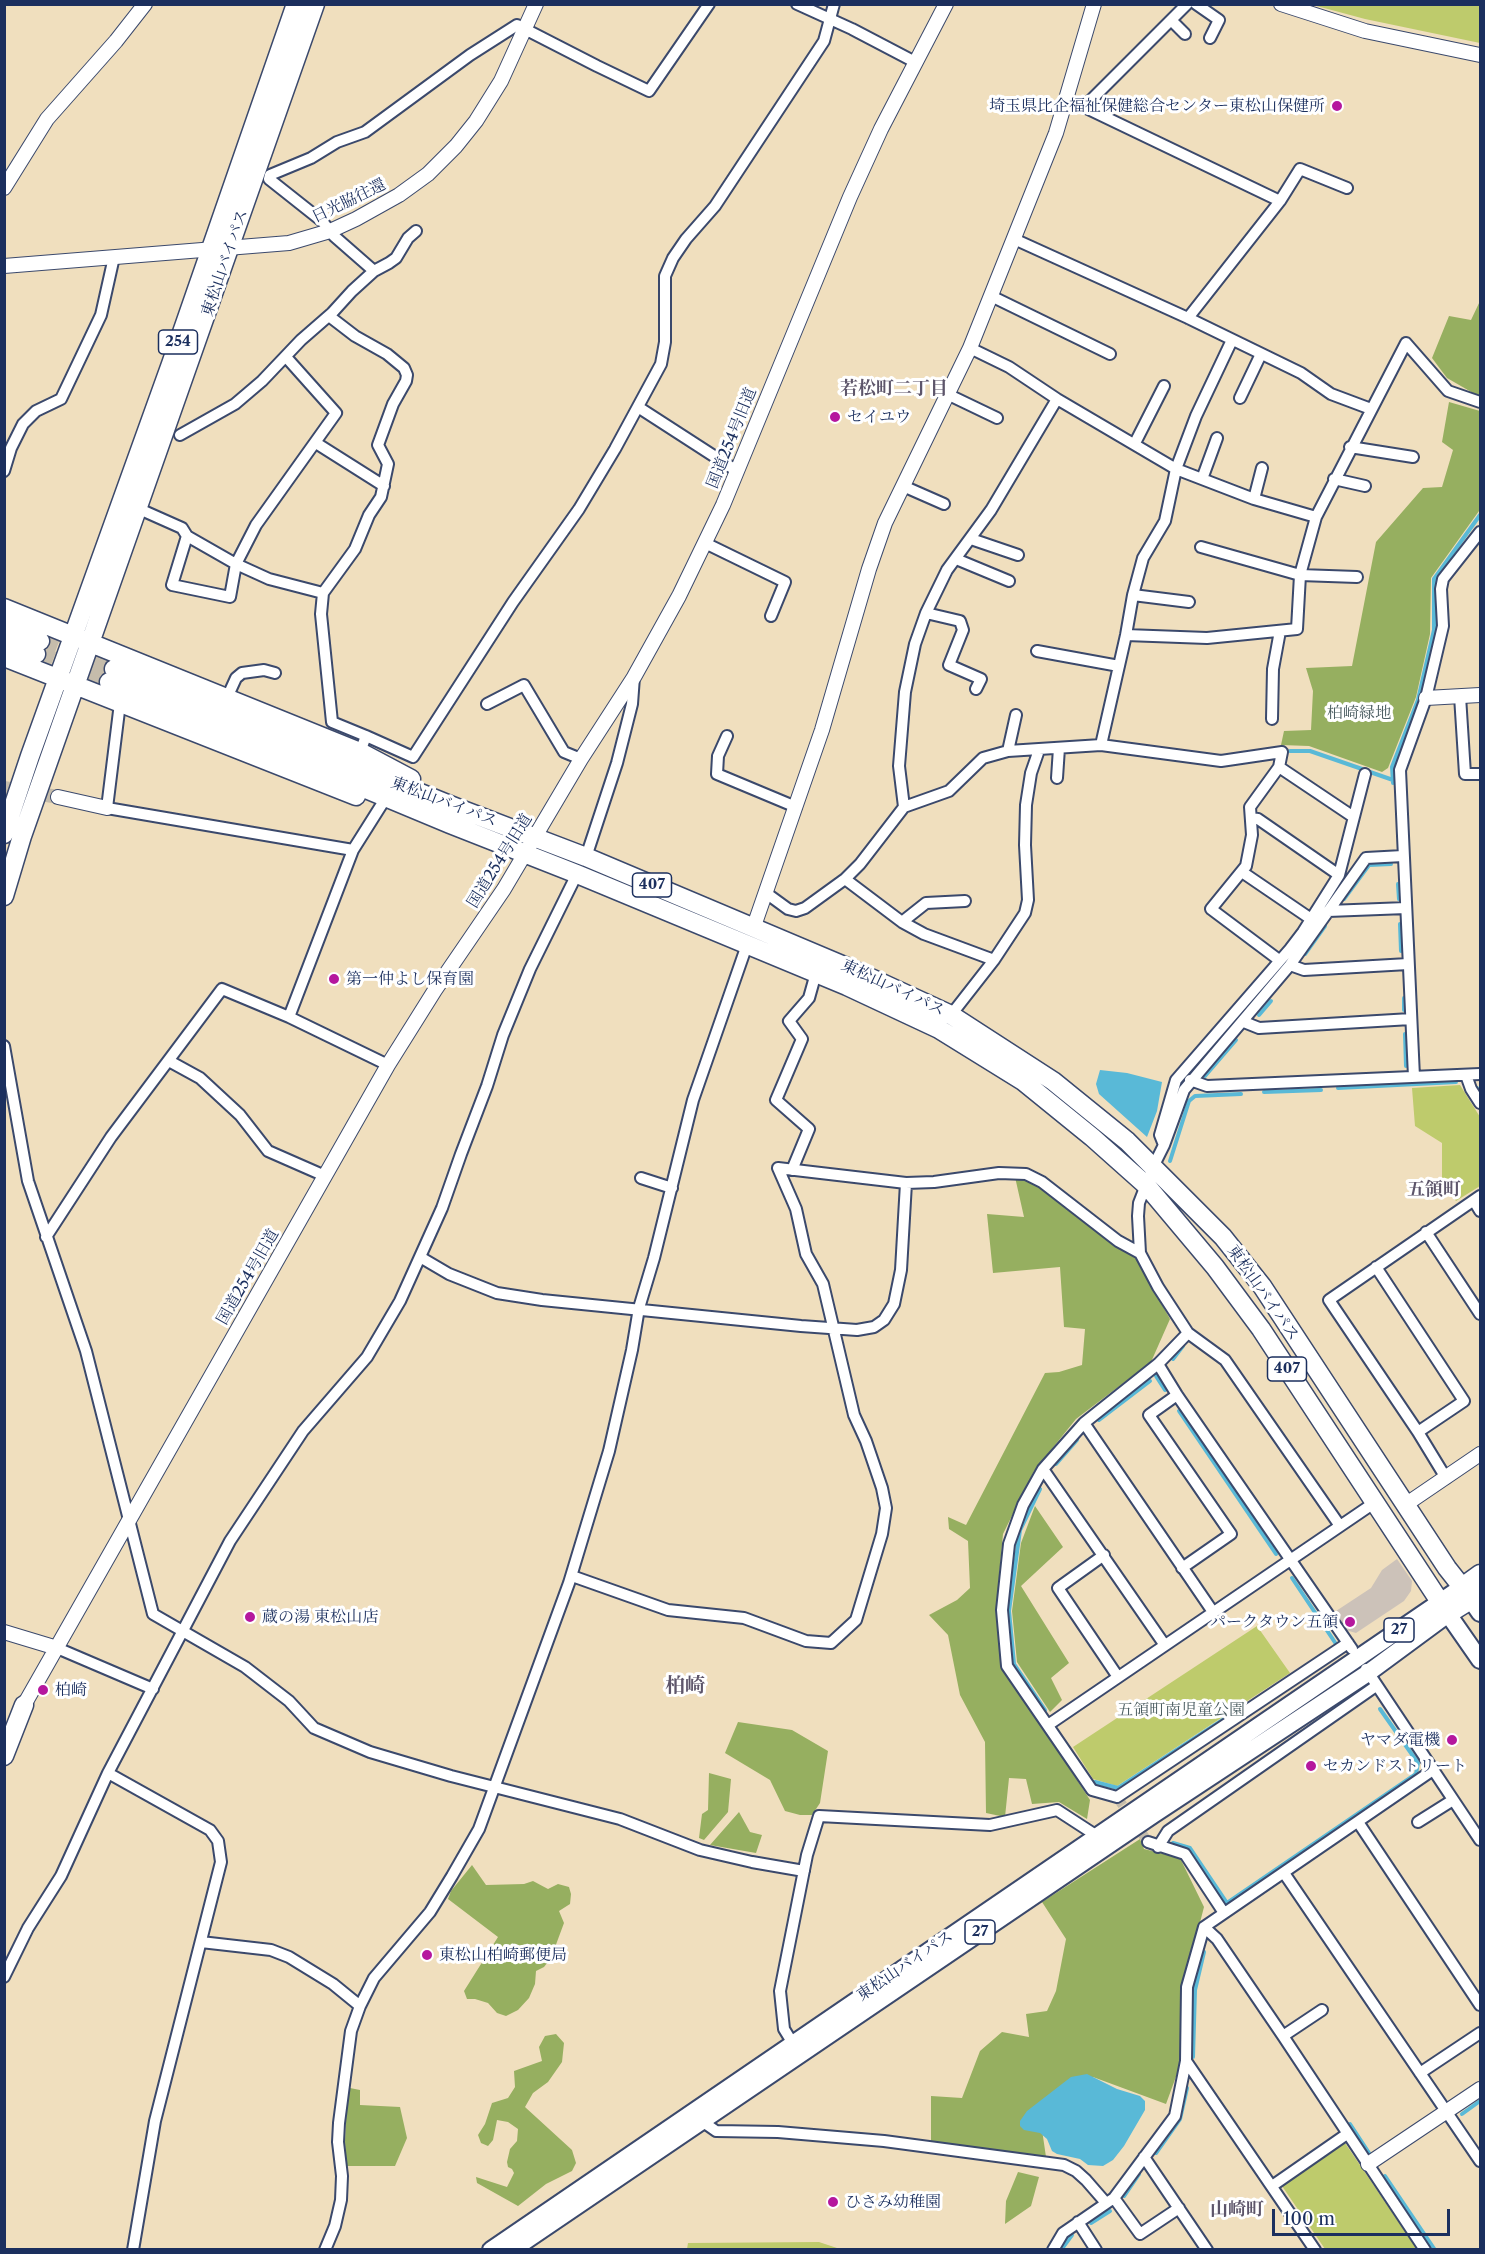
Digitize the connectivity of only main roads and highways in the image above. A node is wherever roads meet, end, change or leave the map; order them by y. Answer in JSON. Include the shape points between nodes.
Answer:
{"nodes":[{"id":1,"x":296,"y":4,"type":"edge"},
{"id":2,"x":315,"y":4,"type":"edge"},
{"id":3,"x":4,"y":608,"type":"edge"},
{"id":4,"x":4,"y":627,"type":"edge"},
{"id":5,"x":82,"y":639,"type":"junction"},
{"id":6,"x":4,"y":641,"type":"edge"},
{"id":7,"x":4,"y":657,"type":"edge"},
{"id":8,"x":112,"y":676,"type":"tunnel mouth"},
{"id":9,"x":67,"y":681,"type":"junction"},
{"id":10,"x":452,"y":816,"type":"junction"},
{"id":11,"x":4,"y":834,"type":"edge"},
{"id":12,"x":4,"y":896,"type":"edge"},
{"id":13,"x":751,"y":935,"type":"junction"},
{"id":14,"x":1480,"y":1575,"type":"edge"},
{"id":15,"x":1473,"y":1599,"type":"edge"},
{"id":16,"x":1444,"y":1608,"type":"junction"},
{"id":17,"x":1480,"y":1660,"type":"edge"},
{"id":18,"x":4,"y":1737,"type":"edge"},
{"id":19,"x":4,"y":1756,"type":"edge"},
{"id":20,"x":697,"y":2116,"type":"junction"},
{"id":21,"x":491,"y":2250,"type":"edge"},
{"id":22,"x":512,"y":2250,"type":"edge"}],
"edges":[{"from":1,"to":5,"type":"highway","name":"東松山バイパス","number":"254","via":[[209,251]]},
{"from":2,"to":5,"type":"highway","name":"東松山バイパス","number":"254","via":[[137,508]]},
{"from":3,"to":5,"type":"highway"},
{"from":4,"to":6,"type":"highway","via":[[38,647]]},
{"from":5,"to":9,"type":"highway","name":"東松山バイパス","number":"254"},
{"from":5,"to":10,"type":"highway","via":[[226,700],[363,744]]},
{"from":7,"to":9,"type":"highway"},
{"from":8,"to":10,"type":"highway","name":"東松山バイパス","number":"407"},
{"from":9,"to":10,"type":"highway","via":[[340,791],[382,804]]},
{"from":9,"to":11,"type":"highway","name":"東松山バイパス","number":"254"},
{"from":9,"to":12,"type":"highway","name":"東松山バイパス","number":"254"},
{"from":10,"to":13,"type":"highway","name":"東松山バイパス","number":"407","via":[[525,853]]},
{"from":10,"to":13,"type":"highway","name":"東松山バイパス","number":"407","via":[[536,837]]},
{"from":13,"to":15,"type":"highway","name":"東松山バイパス","number":"407","via":[[951,1015],[1053,1081],[1127,1142],[1223,1237],[1262,1286],[1405,1505]]},
{"from":13,"to":16,"type":"highway","name":"東松山バイパス","number":"407","via":[[816,973],[911,1015],[994,1062],[1048,1099],[1147,1186],[1261,1329]]},
{"from":14,"to":15,"type":"highway","name":"東松山バイパス"},
{"from":15,"to":16,"type":"highway","name":"東松山バイパス"},
{"from":16,"to":17,"type":"main road"},
{"from":16,"to":20,"type":"main road","name":"東松山バイパス","number":"27","via":[[1358,1658],[792,2042]]},
{"from":16,"to":20,"type":"main road","name":"東松山バイパス","number":"27","via":[[1372,1679],[1153,1815]]},
{"from":18,"to":19,"type":"highway","via":[[24,1705]]},
{"from":20,"to":21,"type":"main road","name":"東松山バイパス","number":"27"},
{"from":20,"to":22,"type":"main road","name":"東松山バイパス","number":"27"}]}
